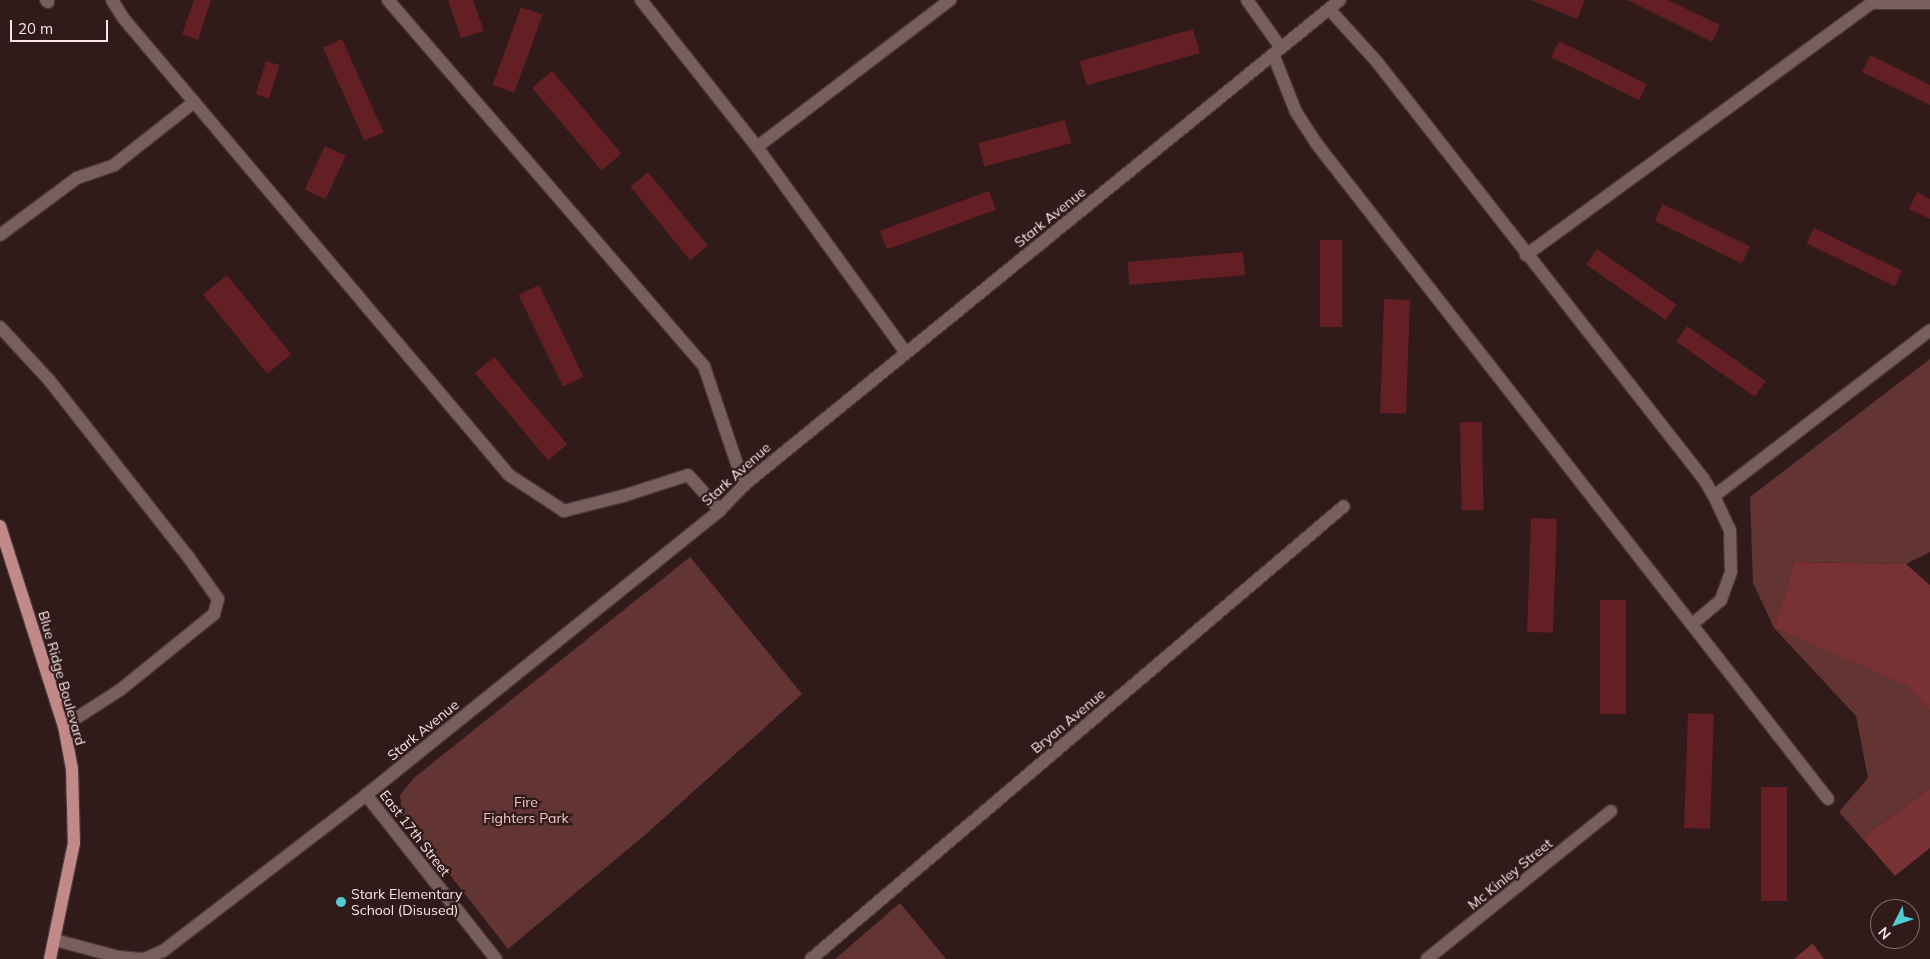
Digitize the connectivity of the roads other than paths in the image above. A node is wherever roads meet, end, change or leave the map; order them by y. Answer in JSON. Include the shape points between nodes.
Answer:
{"nodes":[{"id":1,"x":112,"y":0,"type":"edge"},
{"id":2,"x":388,"y":0,"type":"edge"},
{"id":3,"x":641,"y":0,"type":"edge"},
{"id":4,"x":950,"y":0,"type":"edge"},
{"id":5,"x":1247,"y":0,"type":"edge"},
{"id":6,"x":1340,"y":0,"type":"edge"},
{"id":7,"x":1870,"y":2,"type":"edge"},
{"id":8,"x":1930,"y":3,"type":"edge"},
{"id":9,"x":1329,"y":9,"type":"junction"},
{"id":10,"x":1277,"y":51,"type":"junction"},
{"id":11,"x":194,"y":102,"type":"junction"},
{"id":12,"x":756,"y":147,"type":"junction"},
{"id":13,"x":0,"y":236,"type":"edge"},
{"id":14,"x":1526,"y":255,"type":"junction"},
{"id":15,"x":0,"y":327,"type":"edge"},
{"id":16,"x":1930,"y":330,"type":"edge"},
{"id":17,"x":906,"y":353,"type":"junction"},
{"id":18,"x":744,"y":485,"type":"junction"},
{"id":19,"x":1714,"y":496,"type":"junction"},
{"id":20,"x":1344,"y":506,"type":"dead end"},
{"id":21,"x":720,"y":510,"type":"junction"},
{"id":22,"x":0,"y":526,"type":"edge"},
{"id":23,"x":1692,"y":624,"type":"junction"},
{"id":24,"x":64,"y":726,"type":"junction"},
{"id":25,"x":366,"y":795,"type":"junction"},
{"id":26,"x":1828,"y":799,"type":"dead end"},
{"id":27,"x":1611,"y":811,"type":"dead end"},
{"id":28,"x":55,"y":940,"type":"junction"},
{"id":29,"x":50,"y":959,"type":"edge"},
{"id":30,"x":144,"y":959,"type":"edge"},
{"id":31,"x":496,"y":959,"type":"edge"},
{"id":32,"x":811,"y":959,"type":"edge"},
{"id":33,"x":1427,"y":959,"type":"edge"}],
"edges":[{"from":1,"to":11,"type":"street","via":[[124,19]]},
{"from":2,"to":18,"type":"street","via":[[704,366]]},
{"from":3,"to":12,"type":"street"},
{"from":4,"to":12,"type":"street"},
{"from":5,"to":10,"type":"street"},
{"from":6,"to":9,"type":"street","name":"Stark Avenue"},
{"from":7,"to":8,"type":"street"},
{"from":7,"to":14,"type":"street"},
{"from":9,"to":10,"type":"street","name":"Stark Avenue"},
{"from":9,"to":14,"type":"street","via":[[1377,62]]},
{"from":10,"to":17,"type":"street","name":"Stark Avenue"},
{"from":10,"to":23,"type":"street","via":[[1296,112],[1316,143]]},
{"from":11,"to":13,"type":"street","via":[[114,165],[77,178]]},
{"from":11,"to":21,"type":"street","via":[[510,475],[564,510],[623,496],[688,475]]},
{"from":12,"to":17,"type":"street"},
{"from":14,"to":19,"type":"street"},
{"from":15,"to":24,"type":"street","via":[[49,380],[218,599],[214,614],[120,690]]},
{"from":16,"to":19,"type":"street"},
{"from":17,"to":18,"type":"street","name":"Stark Avenue"},
{"from":18,"to":21,"type":"street","name":"Stark Avenue"},
{"from":19,"to":23,"type":"street","via":[[1730,530],[1731,572],[1721,600]]},
{"from":20,"to":32,"type":"street","name":"Bryan Avenue"},
{"from":21,"to":25,"type":"street","name":"Stark Avenue"},
{"from":22,"to":24,"type":"main road","name":"Blue Ridge Boulevard"},
{"from":23,"to":26,"type":"street"},
{"from":24,"to":28,"type":"main road","name":"Blue Ridge Boulevard","via":[[72,769],[74,843]]},
{"from":25,"to":30,"type":"street","name":"Stark Avenue","via":[[163,951]]},
{"from":25,"to":31,"type":"street","name":"East 17th Street"},
{"from":27,"to":33,"type":"street","name":"Mc Kinley Street"},
{"from":28,"to":29,"type":"main road","name":"Blue Ridge Boulevard"},
{"from":28,"to":30,"type":"street","name":"Stark Avenue","via":[[119,957]]}]}
